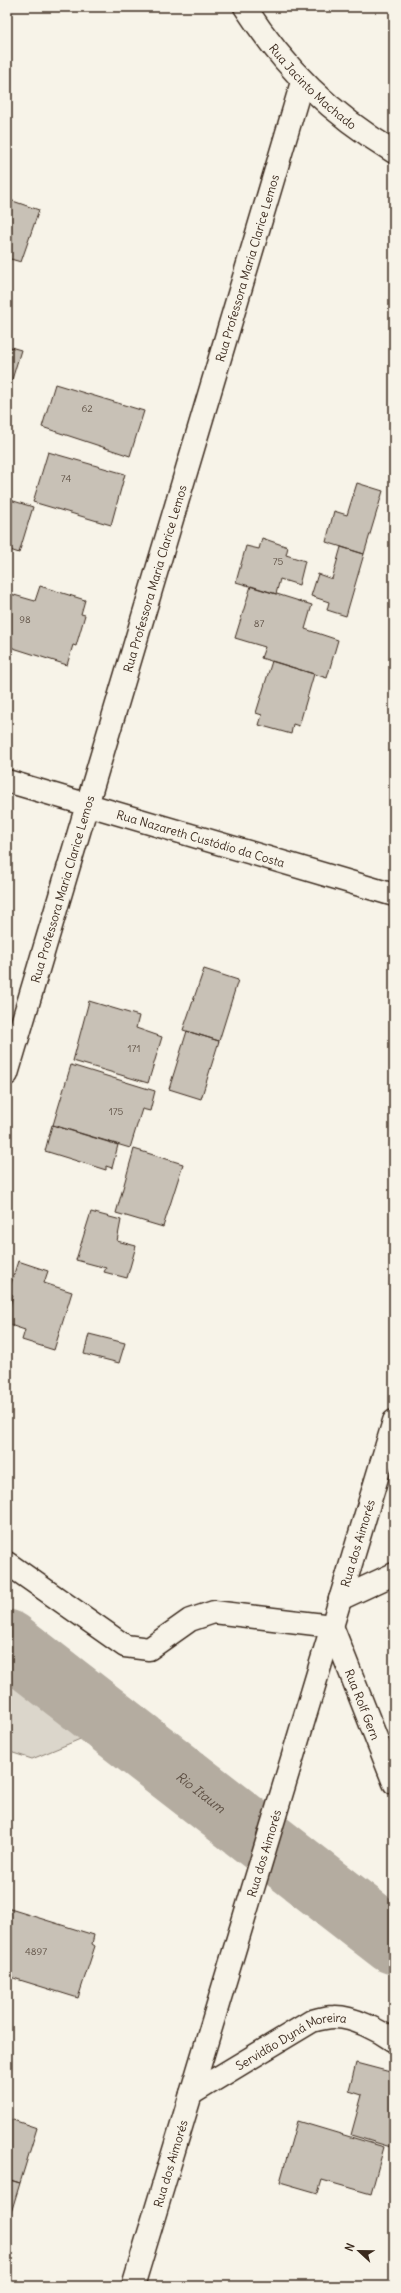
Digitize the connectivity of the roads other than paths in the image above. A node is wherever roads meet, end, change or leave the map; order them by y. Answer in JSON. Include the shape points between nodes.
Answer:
{"nodes":[{"id":1,"x":245,"y":7,"type":"edge"},
{"id":2,"x":302,"y":82,"type":"junction"},
{"id":3,"x":394,"y":152,"type":"edge"},
{"id":4,"x":7,"y":781,"type":"edge"},
{"id":5,"x":87,"y":805,"type":"junction"},
{"id":6,"x":394,"y":895,"type":"edge"},
{"id":7,"x":7,"y":1074,"type":"edge"},
{"id":8,"x":394,"y":1421,"type":"edge"},
{"id":9,"x":7,"y":1563,"type":"edge"},
{"id":10,"x":394,"y":1574,"type":"edge"},
{"id":11,"x":340,"y":1599,"type":"junction"},
{"id":12,"x":332,"y":1626,"type":"junction"},
{"id":13,"x":394,"y":1783,"type":"edge"},
{"id":14,"x":394,"y":2041,"type":"edge"},
{"id":15,"x":191,"y":2094,"type":"junction"},
{"id":16,"x":133,"y":2286,"type":"edge"}],
"edges":[{"from":1,"to":2,"type":"street","name":"Rua Jacinto Machado","via":[[262,34]]},
{"from":2,"to":3,"type":"street","name":"Rua Jacinto Machado","via":[[337,114]]},
{"from":2,"to":5,"type":"street","name":"Rua Professora Maria Clarice Lemos"},
{"from":4,"to":5,"type":"street","name":"Rua Nazareth Custódio da Costa"},
{"from":5,"to":6,"type":"street","name":"Rua Nazareth Custódio da Costa"},
{"from":5,"to":7,"type":"street","name":"Rua Professora Maria Clarice Lemos"},
{"from":8,"to":11,"type":"street","name":"Rua dos Aimorés"},
{"from":9,"to":12,"type":"street","via":[[125,1646],[149,1649],[190,1620],[214,1612]]},
{"from":10,"to":11,"type":"street"},
{"from":11,"to":12,"type":"street","name":"Rua dos Aimorés"},
{"from":12,"to":13,"type":"street","name":"Rua Rolf Gern"},
{"from":12,"to":15,"type":"street","name":"Rua dos Aimorés"},
{"from":14,"to":15,"type":"street","name":"Servidão Dyná Moreira","via":[[361,2023],[335,2016],[312,2021]]},
{"from":15,"to":16,"type":"street","name":"Rua dos Aimorés"}]}
